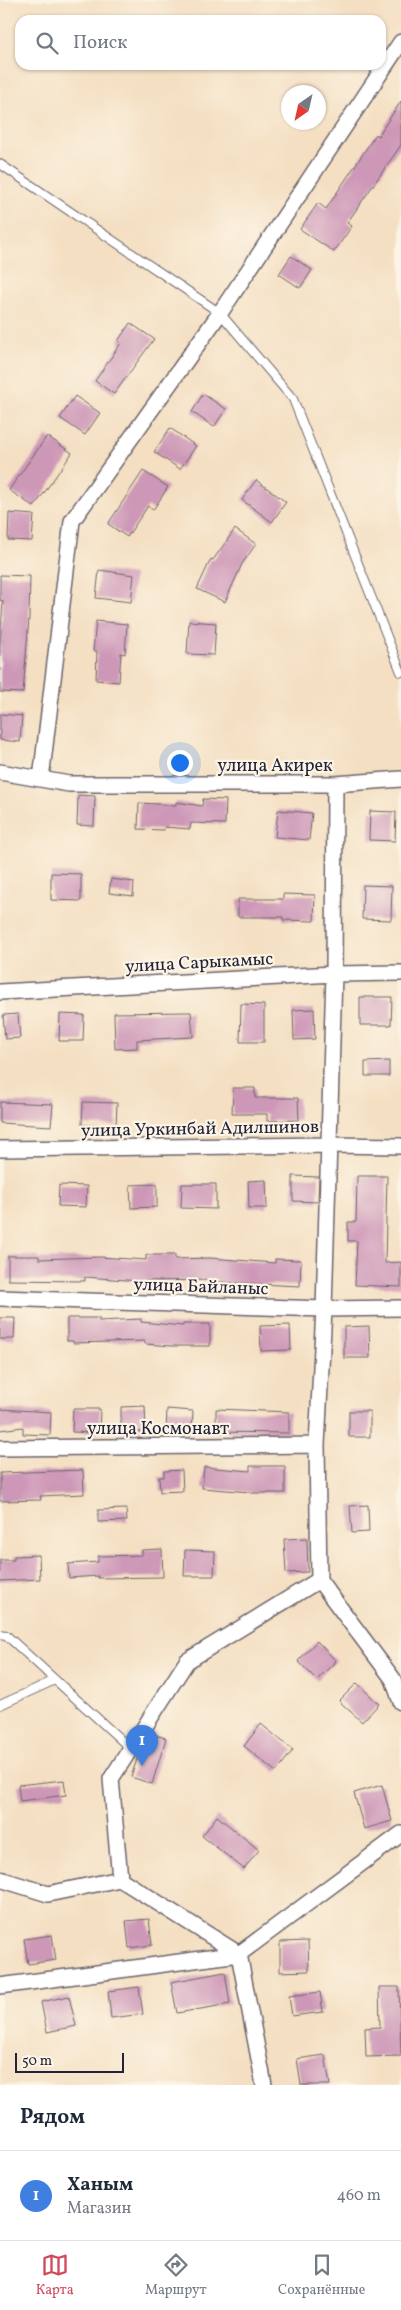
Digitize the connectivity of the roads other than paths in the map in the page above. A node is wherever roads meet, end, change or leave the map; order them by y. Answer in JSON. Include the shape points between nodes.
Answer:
{"nodes":[{"id":1,"x":401,"y":42,"type":"edge"},
{"id":2,"x":386,"y":64,"type":"edge"},
{"id":3,"x":382,"y":70,"type":"edge"},
{"id":4,"x":0,"y":164,"type":"edge"},
{"id":5,"x":220,"y":312,"type":"junction"},
{"id":6,"x":401,"y":672,"type":"edge"},
{"id":7,"x":0,"y":772,"type":"edge"},
{"id":8,"x":41,"y":779,"type":"junction"},
{"id":9,"x":401,"y":779,"type":"edge"},
{"id":10,"x":335,"y":784,"type":"junction"},
{"id":11,"x":401,"y":972,"type":"edge"},
{"id":12,"x":334,"y":974,"type":"junction"},
{"id":13,"x":0,"y":992,"type":"edge"},
{"id":14,"x":329,"y":1145,"type":"junction"},
{"id":15,"x":401,"y":1146,"type":"edge"},
{"id":16,"x":0,"y":1149,"type":"edge"},
{"id":17,"x":0,"y":1298,"type":"edge"},
{"id":18,"x":401,"y":1308,"type":"edge"},
{"id":19,"x":324,"y":1309,"type":"junction"},
{"id":20,"x":317,"y":1446,"type":"junction"},
{"id":21,"x":0,"y":1448,"type":"edge"},
{"id":22,"x":319,"y":1580,"type":"junction"},
{"id":23,"x":0,"y":1634,"type":"edge"},
{"id":24,"x":55,"y":1680,"type":"junction"},
{"id":25,"x":401,"y":1702,"type":"edge"},
{"id":26,"x":0,"y":1705,"type":"edge"},
{"id":27,"x":131,"y":1749,"type":"junction"},
{"id":28,"x":401,"y":1834,"type":"edge"},
{"id":29,"x":0,"y":1878,"type":"edge"},
{"id":30,"x":120,"y":1879,"type":"junction"},
{"id":31,"x":239,"y":1954,"type":"junction"},
{"id":32,"x":0,"y":1986,"type":"edge"},
{"id":33,"x":264,"y":2085,"type":"edge"}],
"edges":[{"from":1,"to":2,"type":"street"},
{"from":3,"to":5,"type":"street"},
{"from":4,"to":5,"type":"lane"},
{"from":5,"to":6,"type":"lane","via":[[294,399]]},
{"from":5,"to":8,"type":"street","via":[[72,521]]},
{"from":7,"to":8,"type":"street","name":"улица Акирек"},
{"from":8,"to":10,"type":"street","name":"улица Акирек","via":[[69,784]]},
{"from":9,"to":10,"type":"street","name":"улица Акирек"},
{"from":10,"to":12,"type":"street"},
{"from":11,"to":12,"type":"street","name":"улица Сарыкамыс"},
{"from":12,"to":13,"type":"street","name":"улица Сарыкамыс"},
{"from":12,"to":14,"type":"street"},
{"from":14,"to":15,"type":"street","name":"улица Уркинбай Адилшинов"},
{"from":14,"to":16,"type":"street","name":"улица Уркинбай Адилшинов"},
{"from":14,"to":19,"type":"street"},
{"from":17,"to":19,"type":"street","name":"улица Байланыс"},
{"from":18,"to":19,"type":"street","name":"улица Байланыс"},
{"from":19,"to":20,"type":"street"},
{"from":20,"to":21,"type":"street","name":"улица Космонавт"},
{"from":20,"to":22,"type":"street"},
{"from":22,"to":25,"type":"street","via":[[394,1679]]},
{"from":22,"to":27,"type":"street","via":[[187,1661]]},
{"from":23,"to":24,"type":"lane","via":[[6,1635]]},
{"from":24,"to":26,"type":"lane"},
{"from":24,"to":27,"type":"lane"},
{"from":27,"to":30,"type":"street","via":[[112,1779]]},
{"from":28,"to":31,"type":"street"},
{"from":29,"to":30,"type":"street","via":[[48,1894]]},
{"from":30,"to":31,"type":"street"},
{"from":31,"to":32,"type":"street"},
{"from":31,"to":33,"type":"street"}]}
